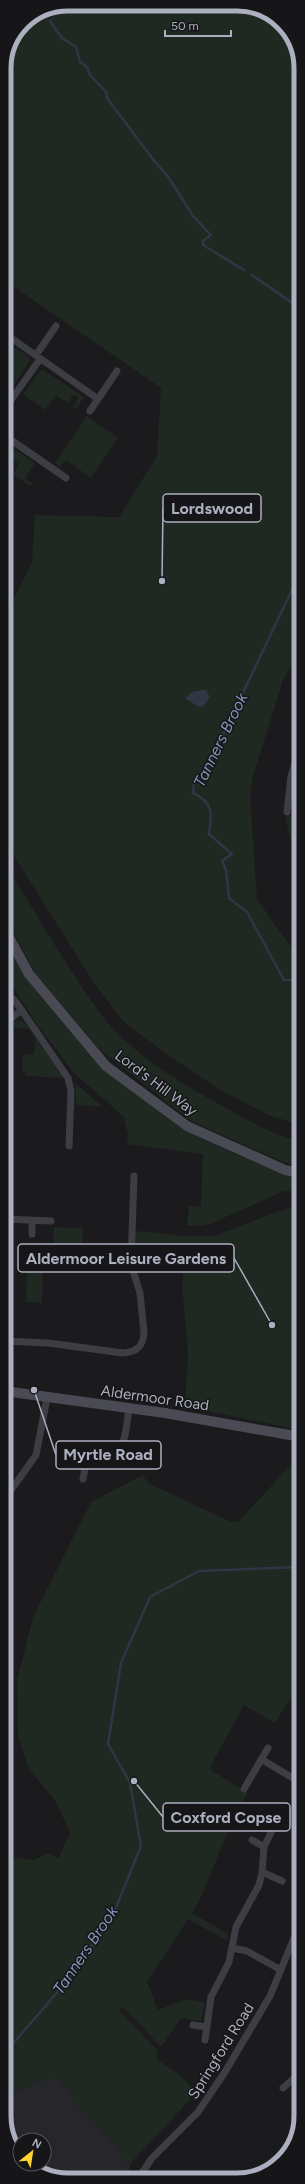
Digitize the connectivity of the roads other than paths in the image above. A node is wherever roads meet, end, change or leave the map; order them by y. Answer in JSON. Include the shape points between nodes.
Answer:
{"nodes":[{"id":1,"x":56,"y":326,"type":"dead end"},
{"id":2,"x":11,"y":338,"type":"edge"},
{"id":3,"x":38,"y":357,"type":"junction"},
{"id":4,"x":117,"y":371,"type":"dead end"},
{"id":5,"x":11,"y":399,"type":"edge"},
{"id":6,"x":98,"y":399,"type":"junction"},
{"id":7,"x":90,"y":411,"type":"dead end"},
{"id":8,"x":11,"y":440,"type":"edge"},
{"id":9,"x":66,"y":478,"type":"dead end"},
{"id":10,"x":294,"y":764,"type":"edge"},
{"id":11,"x":289,"y":792,"type":"junction"},
{"id":12,"x":294,"y":793,"type":"edge"},
{"id":13,"x":287,"y":812,"type":"dead end"},
{"id":14,"x":11,"y":941,"type":"edge"},
{"id":15,"x":11,"y":997,"type":"edge"},
{"id":16,"x":22,"y":1010,"type":"junction"},
{"id":17,"x":11,"y":1019,"type":"edge"},
{"id":18,"x":69,"y":1146,"type":"dead end"},
{"id":19,"x":294,"y":1172,"type":"edge"},
{"id":20,"x":134,"y":1176,"type":"dead end"},
{"id":21,"x":11,"y":1219,"type":"edge"},
{"id":22,"x":32,"y":1220,"type":"junction"},
{"id":23,"x":51,"y":1221,"type":"dead end"},
{"id":24,"x":32,"y":1234,"type":"dead end"},
{"id":25,"x":11,"y":1342,"type":"edge"},
{"id":26,"x":11,"y":1392,"type":"edge"},
{"id":27,"x":47,"y":1398,"type":"junction"},
{"id":28,"x":129,"y":1408,"type":"junction"},
{"id":29,"x":294,"y":1436,"type":"edge"},
{"id":30,"x":89,"y":1448,"type":"dead end"},
{"id":31,"x":86,"y":1459,"type":"junction"},
{"id":32,"x":83,"y":1479,"type":"dead end"},
{"id":33,"x":11,"y":1491,"type":"edge"},
{"id":34,"x":268,"y":1748,"type":"dead end"},
{"id":35,"x":261,"y":1759,"type":"junction"},
{"id":36,"x":294,"y":1779,"type":"edge"},
{"id":37,"x":244,"y":1789,"type":"dead end"},
{"id":38,"x":279,"y":1816,"type":"dead end"},
{"id":39,"x":252,"y":1840,"type":"dead end"},
{"id":40,"x":264,"y":1847,"type":"junction"},
{"id":41,"x":262,"y":1872,"type":"junction"},
{"id":42,"x":282,"y":1881,"type":"dead end"},
{"id":43,"x":294,"y":1938,"type":"edge"},
{"id":44,"x":232,"y":1948,"type":"junction"},
{"id":45,"x":281,"y":1970,"type":"junction"},
{"id":46,"x":193,"y":2025,"type":"dead end"},
{"id":47,"x":207,"y":2027,"type":"junction"},
{"id":48,"x":205,"y":2040,"type":"dead end"},
{"id":49,"x":294,"y":2078,"type":"edge"},
{"id":50,"x":283,"y":2088,"type":"dead end"},
{"id":51,"x":142,"y":2173,"type":"edge"}],
"edges":[{"from":1,"to":3,"type":"street"},
{"from":2,"to":3,"type":"street"},
{"from":3,"to":5,"type":"street"},
{"from":3,"to":6,"type":"street"},
{"from":4,"to":6,"type":"street"},
{"from":6,"to":7,"type":"street"},
{"from":8,"to":9,"type":"street"},
{"from":10,"to":11,"type":"street"},
{"from":11,"to":12,"type":"street"},
{"from":11,"to":13,"type":"street"},
{"from":14,"to":19,"type":"street","name":"Lord's Hill Way","via":[[29,974],[106,1066],[187,1126]]},
{"from":15,"to":16,"type":"street"},
{"from":16,"to":17,"type":"street"},
{"from":16,"to":18,"type":"street","via":[[60,1064],[70,1084]]},
{"from":20,"to":25,"type":"street","via":[[132,1264],[140,1293],[144,1334],[139,1347],[131,1353],[123,1354],[48,1343]]},
{"from":21,"to":22,"type":"street"},
{"from":22,"to":23,"type":"street"},
{"from":22,"to":24,"type":"street"},
{"from":26,"to":27,"type":"street","name":"Aldermoor Road"},
{"from":27,"to":28,"type":"street","name":"Aldermoor Road"},
{"from":27,"to":33,"type":"street","via":[[36,1455]]},
{"from":28,"to":29,"type":"street","name":"Aldermoor Road"},
{"from":28,"to":31,"type":"street","via":[[123,1446],[118,1452],[102,1460]]},
{"from":30,"to":31,"type":"street"},
{"from":31,"to":32,"type":"street"},
{"from":34,"to":35,"type":"street"},
{"from":35,"to":36,"type":"street"},
{"from":35,"to":37,"type":"street"},
{"from":38,"to":40,"type":"street"},
{"from":39,"to":40,"type":"street"},
{"from":40,"to":41,"type":"street"},
{"from":41,"to":42,"type":"street"},
{"from":41,"to":44,"type":"street","via":[[257,1890],[236,1927]]},
{"from":43,"to":45,"type":"street","name":"Springford Road"},
{"from":44,"to":45,"type":"street","via":[[247,1952]]},
{"from":44,"to":47,"type":"street","via":[[226,1968],[211,1997]]},
{"from":45,"to":51,"type":"street","name":"Springford Road","via":[[263,2008],[205,2103],[152,2158]]},
{"from":46,"to":47,"type":"street"},
{"from":47,"to":48,"type":"street"},
{"from":49,"to":50,"type":"street"}]}
